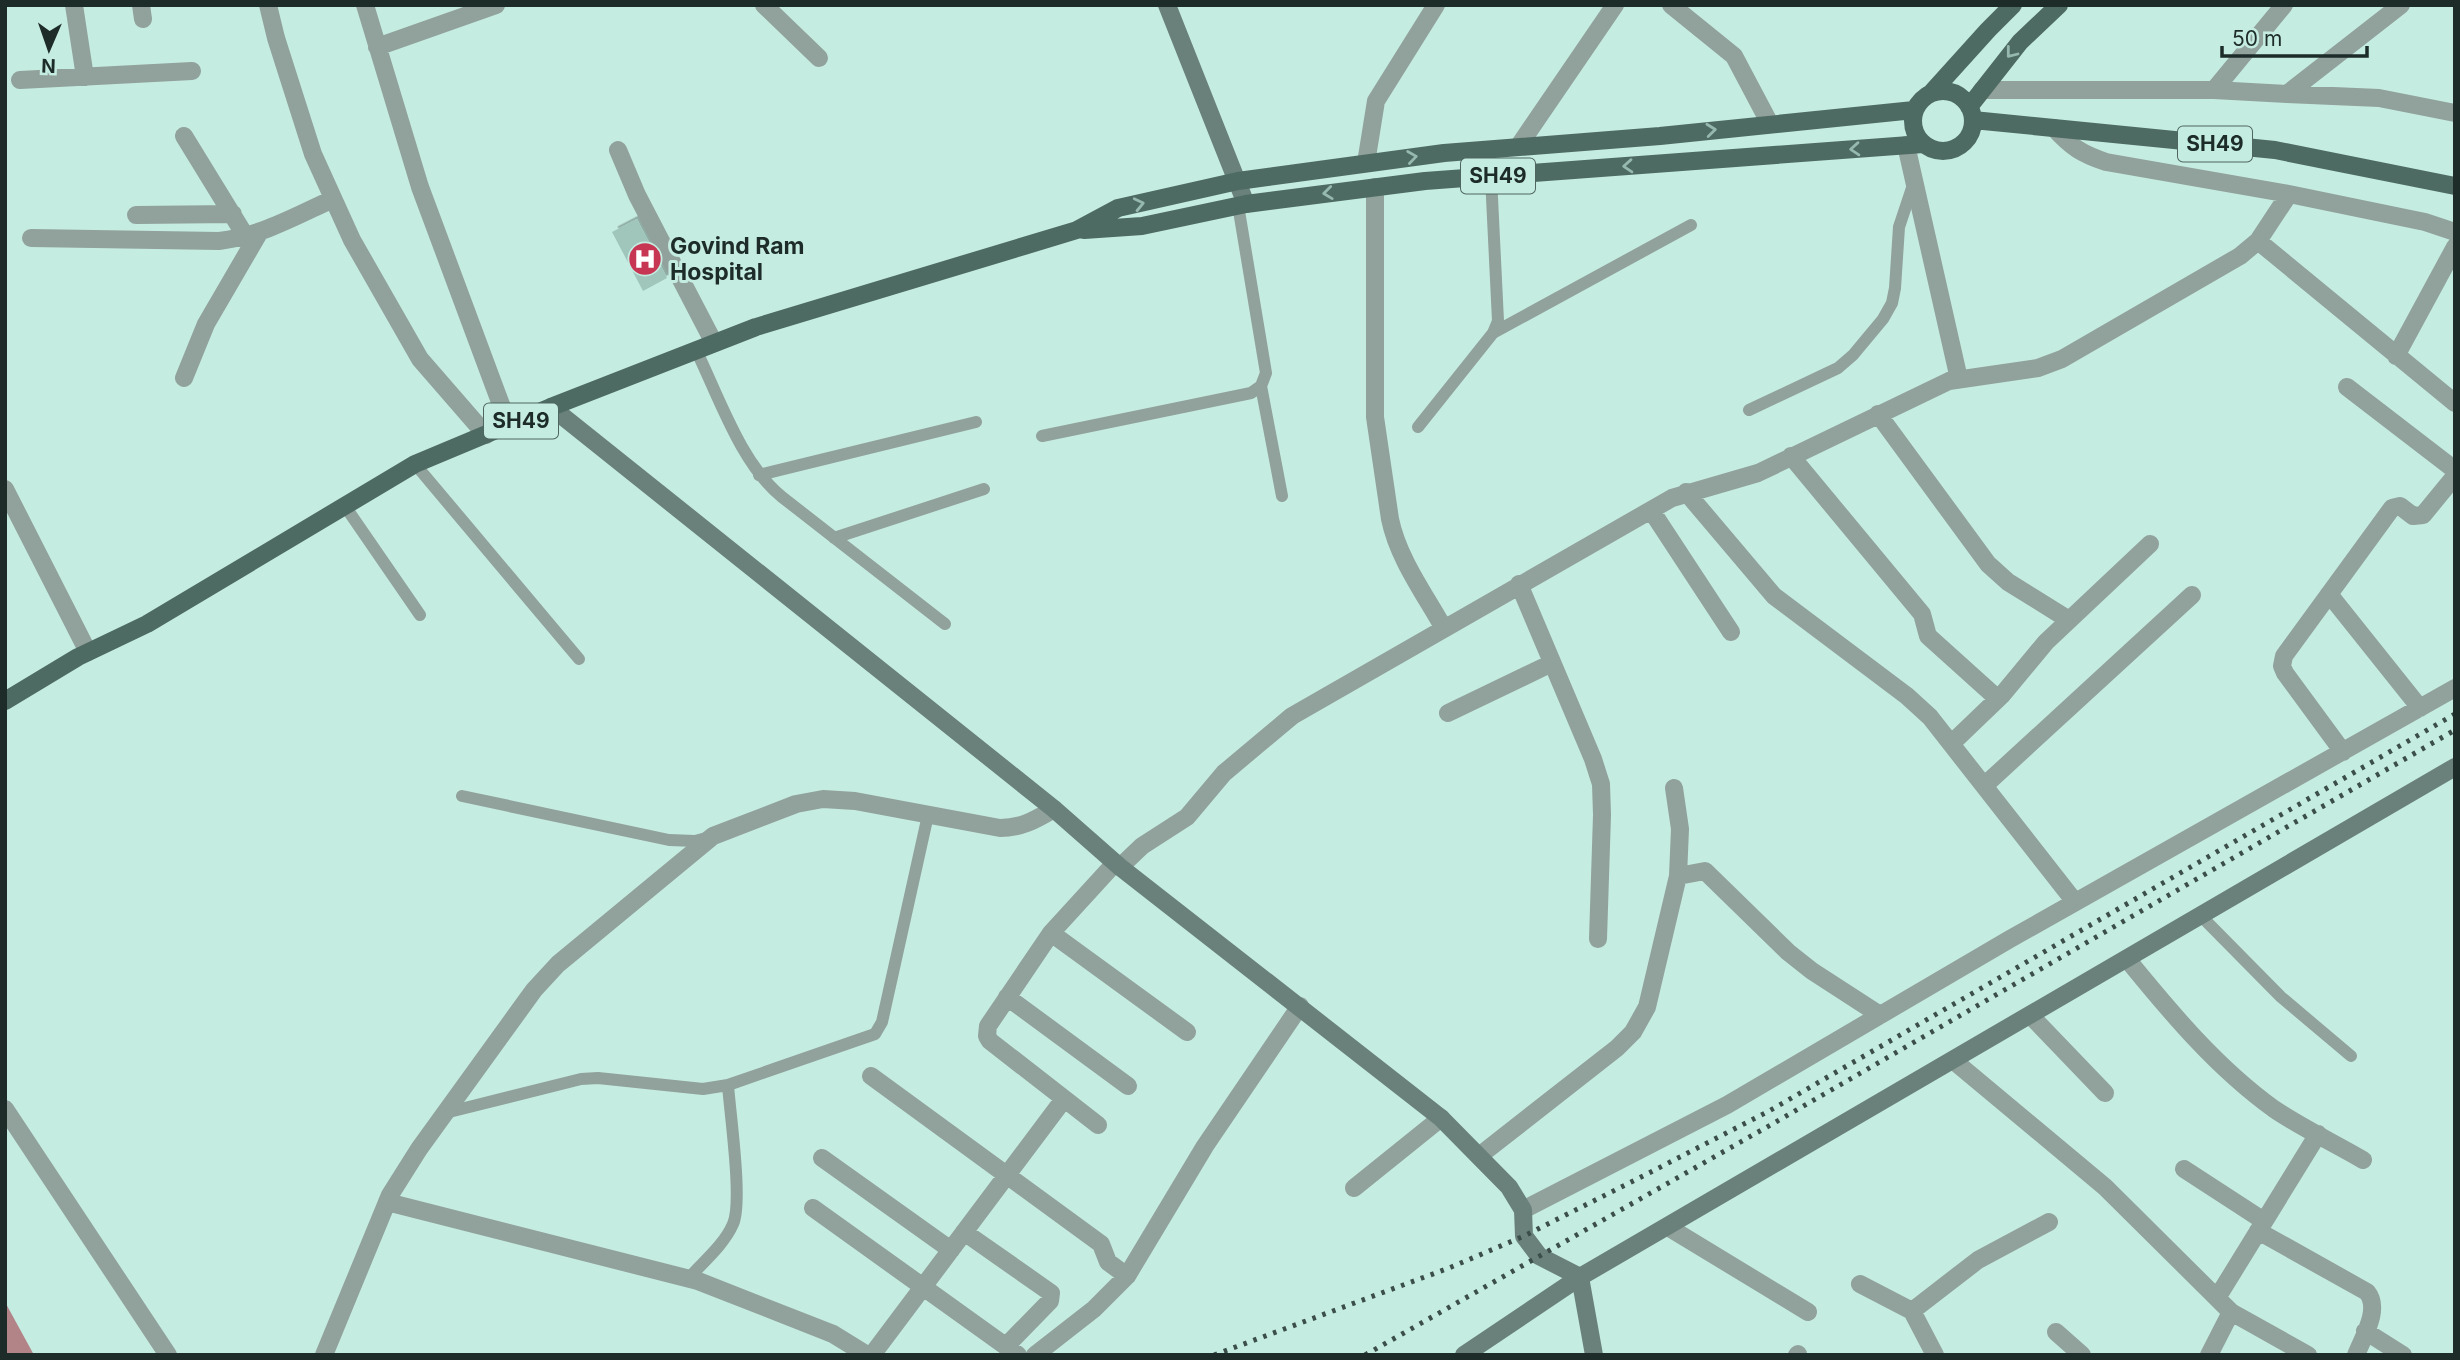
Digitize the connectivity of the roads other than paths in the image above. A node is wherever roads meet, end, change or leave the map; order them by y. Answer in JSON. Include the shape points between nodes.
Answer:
{"nodes":[{"id":1,"x":74,"y":5,"type":"edge"},
{"id":2,"x":268,"y":5,"type":"edge"},
{"id":3,"x":365,"y":5,"type":"edge"},
{"id":4,"x":496,"y":5,"type":"edge"},
{"id":5,"x":764,"y":5,"type":"edge"},
{"id":6,"x":1167,"y":5,"type":"edge"},
{"id":7,"x":1436,"y":5,"type":"edge"},
{"id":8,"x":1615,"y":5,"type":"edge"},
{"id":9,"x":1671,"y":5,"type":"edge"},
{"id":10,"x":2013,"y":5,"type":"edge"},
{"id":11,"x":2059,"y":5,"type":"edge"},
{"id":12,"x":2284,"y":5,"type":"edge"},
{"id":13,"x":2401,"y":5,"type":"edge"},
{"id":14,"x":377,"y":47,"type":"junction"},
{"id":15,"x":819,"y":58,"type":"dead end"},
{"id":16,"x":192,"y":71,"type":"dead end"},
{"id":17,"x":85,"y":77,"type":"junction"},
{"id":18,"x":20,"y":80,"type":"dead end"},
{"id":19,"x":1982,"y":90,"type":"junction"},
{"id":20,"x":2214,"y":90,"type":"junction"},
{"id":21,"x":1932,"y":92,"type":"junction"},
{"id":22,"x":2287,"y":94,"type":"junction"},
{"id":23,"x":1914,"y":110,"type":"junction"},
{"id":24,"x":1971,"y":113,"type":"junction"},
{"id":25,"x":2455,"y":113,"type":"edge"},
{"id":26,"x":1770,"y":124,"type":"junction"},
{"id":27,"x":2054,"y":128,"type":"junction"},
{"id":28,"x":184,"y":136,"type":"dead end"},
{"id":29,"x":1914,"y":145,"type":"junction"},
{"id":30,"x":1518,"y":147,"type":"junction"},
{"id":31,"x":618,"y":150,"type":"dead end"},
{"id":32,"x":1366,"y":163,"type":"junction"},
{"id":33,"x":1491,"y":177,"type":"junction"},
{"id":34,"x":1238,"y":181,"type":"junction"},
{"id":35,"x":1914,"y":182,"type":"junction"},
{"id":36,"x":2455,"y":186,"type":"edge"},
{"id":37,"x":1376,"y":187,"type":"junction"},
{"id":38,"x":2289,"y":194,"type":"junction"},
{"id":39,"x":333,"y":199,"type":"junction"},
{"id":40,"x":1242,"y":204,"type":"junction"},
{"id":41,"x":233,"y":214,"type":"junction"},
{"id":42,"x":136,"y":215,"type":"dead end"},
{"id":43,"x":1691,"y":226,"type":"dead end"},
{"id":44,"x":1077,"y":230,"type":"junction"},
{"id":45,"x":2455,"y":232,"type":"edge"},
{"id":46,"x":253,"y":235,"type":"junction"},
{"id":47,"x":31,"y":238,"type":"dead end"},
{"id":48,"x":2258,"y":241,"type":"junction"},
{"id":49,"x":2455,"y":247,"type":"edge"},
{"id":50,"x":1493,"y":333,"type":"junction"},
{"id":51,"x":714,"y":343,"type":"junction"},
{"id":52,"x":696,"y":350,"type":"junction"},
{"id":53,"x":2396,"y":356,"type":"junction"},
{"id":54,"x":184,"y":378,"type":"dead end"},
{"id":55,"x":1959,"y":379,"type":"junction"},
{"id":56,"x":1261,"y":386,"type":"junction"},
{"id":57,"x":2347,"y":387,"type":"dead end"},
{"id":58,"x":2455,"y":403,"type":"edge"},
{"id":59,"x":551,"y":407,"type":"junction"},
{"id":60,"x":1749,"y":410,"type":"dead end"},
{"id":61,"x":1878,"y":414,"type":"junction"},
{"id":62,"x":976,"y":422,"type":"dead end"},
{"id":63,"x":509,"y":426,"type":"junction"},
{"id":64,"x":1418,"y":427,"type":"dead end"},
{"id":65,"x":486,"y":435,"type":"junction"},
{"id":66,"x":1042,"y":436,"type":"dead end"},
{"id":67,"x":1791,"y":456,"type":"junction"},
{"id":68,"x":415,"y":464,"type":"junction"},
{"id":69,"x":2455,"y":470,"type":"edge"},
{"id":70,"x":759,"y":475,"type":"junction"},
{"id":71,"x":2455,"y":476,"type":"edge"},
{"id":72,"x":5,"y":489,"type":"edge"},
{"id":73,"x":984,"y":489,"type":"dead end"},
{"id":74,"x":1686,"y":492,"type":"junction"},
{"id":75,"x":1282,"y":496,"type":"dead end"},
{"id":76,"x":345,"y":506,"type":"junction"},
{"id":77,"x":1651,"y":510,"type":"junction"},
{"id":78,"x":834,"y":538,"type":"junction"},
{"id":79,"x":2150,"y":544,"type":"dead end"},
{"id":80,"x":1519,"y":584,"type":"junction"},
{"id":81,"x":2329,"y":594,"type":"junction"},
{"id":82,"x":2192,"y":595,"type":"dead end"},
{"id":83,"x":420,"y":615,"type":"dead end"},
{"id":84,"x":2069,"y":620,"type":"junction"},
{"id":85,"x":945,"y":624,"type":"dead end"},
{"id":86,"x":1443,"y":627,"type":"junction"},
{"id":87,"x":1731,"y":632,"type":"dead end"},
{"id":88,"x":88,"y":652,"type":"junction"},
{"id":89,"x":579,"y":659,"type":"dead end"},
{"id":90,"x":1552,"y":663,"type":"junction"},
{"id":91,"x":2455,"y":688,"type":"edge"},
{"id":92,"x":1998,"y":699,"type":"junction"},
{"id":93,"x":5,"y":701,"type":"edge"},
{"id":94,"x":2420,"y":708,"type":"junction"},
{"id":95,"x":1448,"y":713,"type":"dead end"},
{"id":96,"x":1952,"y":743,"type":"junction"},
{"id":97,"x":2343,"y":752,"type":"junction"},
{"id":98,"x":2455,"y":767,"type":"edge"},
{"id":99,"x":1984,"y":785,"type":"junction"},
{"id":100,"x":1674,"y":788,"type":"dead end"},
{"id":101,"x":462,"y":796,"type":"dead end"},
{"id":102,"x":1054,"y":809,"type":"junction"},
{"id":103,"x":928,"y":815,"type":"junction"},
{"id":104,"x":713,"y":836,"type":"junction"},
{"id":105,"x":1118,"y":865,"type":"junction"},
{"id":106,"x":1678,"y":876,"type":"junction"},
{"id":107,"x":2075,"y":902,"type":"junction"},
{"id":108,"x":2202,"y":916,"type":"junction"},
{"id":109,"x":1051,"y":933,"type":"junction"},
{"id":110,"x":1598,"y":939,"type":"dead end"},
{"id":111,"x":2127,"y":959,"type":"junction"},
{"id":112,"x":1007,"y":997,"type":"junction"},
{"id":113,"x":1300,"y":1006,"type":"junction"},
{"id":114,"x":1880,"y":1015,"type":"junction"},
{"id":115,"x":2031,"y":1016,"type":"junction"},
{"id":116,"x":1187,"y":1032,"type":"dead end"},
{"id":117,"x":2351,"y":1056,"type":"dead end"},
{"id":118,"x":1954,"y":1061,"type":"junction"},
{"id":119,"x":871,"y":1076,"type":"dead end"},
{"id":120,"x":728,"y":1085,"type":"junction"},
{"id":121,"x":1128,"y":1086,"type":"dead end"},
{"id":122,"x":2105,"y":1093,"type":"dead end"},
{"id":123,"x":1064,"y":1099,"type":"junction"},
{"id":124,"x":5,"y":1109,"type":"edge"},
{"id":125,"x":445,"y":1113,"type":"junction"},
{"id":126,"x":1441,"y":1118,"type":"junction"},
{"id":127,"x":1098,"y":1125,"type":"dead end"},
{"id":128,"x":2318,"y":1134,"type":"junction"},
{"id":129,"x":1479,"y":1156,"type":"junction"},
{"id":130,"x":822,"y":1158,"type":"dead end"},
{"id":131,"x":2363,"y":1160,"type":"dead end"},
{"id":132,"x":2183,"y":1169,"type":"dead end"},
{"id":133,"x":1007,"y":1174,"type":"junction"},
{"id":134,"x":1354,"y":1188,"type":"dead end"},
{"id":135,"x":387,"y":1202,"type":"junction"},
{"id":136,"x":813,"y":1208,"type":"dead end"},
{"id":137,"x":1523,"y":1210,"type":"junction"},
{"id":138,"x":2049,"y":1222,"type":"dead end"},
{"id":139,"x":2261,"y":1226,"type":"junction"},
{"id":140,"x":1668,"y":1227,"type":"junction"},
{"id":141,"x":964,"y":1232,"type":"junction"},
{"id":142,"x":951,"y":1250,"type":"junction"},
{"id":143,"x":1127,"y":1276,"type":"junction"},
{"id":144,"x":1580,"y":1277,"type":"junction"},
{"id":145,"x":689,"y":1278,"type":"junction"},
{"id":146,"x":1860,"y":1284,"type":"dead end"},
{"id":147,"x":924,"y":1286,"type":"junction"},
{"id":148,"x":2217,"y":1298,"type":"junction"},
{"id":149,"x":1912,"y":1311,"type":"junction"},
{"id":150,"x":1808,"y":1312,"type":"dead end"},
{"id":151,"x":2231,"y":1312,"type":"junction"},
{"id":152,"x":2365,"y":1331,"type":"junction"},
{"id":153,"x":2056,"y":1332,"type":"dead end"},
{"id":154,"x":1012,"y":1350,"type":"edge"},
{"id":155,"x":168,"y":1355,"type":"edge"},
{"id":156,"x":324,"y":1355,"type":"edge"},
{"id":157,"x":867,"y":1355,"type":"edge"},
{"id":158,"x":872,"y":1355,"type":"edge"},
{"id":159,"x":1035,"y":1355,"type":"edge"},
{"id":160,"x":1464,"y":1355,"type":"edge"},
{"id":161,"x":1594,"y":1355,"type":"edge"},
{"id":162,"x":1935,"y":1355,"type":"edge"},
{"id":163,"x":2081,"y":1355,"type":"edge"},
{"id":164,"x":2209,"y":1355,"type":"edge"},
{"id":165,"x":2308,"y":1355,"type":"edge"},
{"id":166,"x":2356,"y":1355,"type":"edge"},
{"id":167,"x":2403,"y":1355,"type":"edge"}],
"edges":[{"from":1,"to":17,"type":"street"},
{"from":2,"to":39,"type":"street","via":[[313,154]]},
{"from":3,"to":14,"type":"street"},
{"from":4,"to":14,"type":"street"},
{"from":5,"to":15,"type":"street"},
{"from":6,"to":34,"type":"street"},
{"from":7,"to":32,"type":"street","via":[[1376,101]]},
{"from":8,"to":30,"type":"street"},
{"from":9,"to":26,"type":"street","via":[[1734,56]]},
{"from":10,"to":21,"type":"main road"},
{"from":11,"to":19,"type":"main road","one_way":true},
{"from":12,"to":20,"type":"street"},
{"from":13,"to":22,"type":"street"},
{"from":14,"to":63,"type":"street","via":[[420,187]]},
{"from":16,"to":17,"type":"street"},
{"from":17,"to":18,"type":"street"},
{"from":19,"to":20,"type":"street"},
{"from":19,"to":24,"type":"main road"},
{"from":20,"to":22,"type":"street"},
{"from":21,"to":23,"type":"main road"},
{"from":21,"to":24,"type":"main road","via":[[1952,91],[1961,96]]},
{"from":22,"to":25,"type":"street","via":[[2379,98]]},
{"from":23,"to":26,"type":"main road","number":"SH49"},
{"from":23,"to":29,"type":"main road"},
{"from":24,"to":27,"type":"main road","number":"SH49"},
{"from":24,"to":29,"type":"main road","via":[[1968,138],[1953,149]]},
{"from":30,"to":26,"type":"main road","number":"SH49","one_way":true},
{"from":27,"to":36,"type":"main road","number":"SH49","via":[[2276,150]]},
{"from":27,"to":38,"type":"street","via":[[2070,145],[2106,162]]},
{"from":28,"to":41,"type":"street"},
{"from":29,"to":33,"type":"main road","number":"SH49","one_way":true},
{"from":29,"to":35,"type":"street"},
{"from":32,"to":30,"type":"main road","number":"SH49","one_way":true},
{"from":31,"to":51,"type":"street"},
{"from":32,"to":34,"type":"main road","number":"SH49"},
{"from":33,"to":37,"type":"main road","number":"SH49"},
{"from":33,"to":50,"type":"lane","via":[[1498,307]]},
{"from":34,"to":40,"type":"street"},
{"from":44,"to":34,"type":"main road","number":"SH49","one_way":true,"via":[[1118,208]]},
{"from":35,"to":55,"type":"street"},
{"from":35,"to":60,"type":"lane","via":[[1899,227],[1892,303],[1883,319],[1838,368]]},
{"from":37,"to":40,"type":"main road","number":"SH49","one_way":true},
{"from":37,"to":86,"type":"street","via":[[1375,417],[1390,519],[1400,551]]},
{"from":38,"to":45,"type":"street"},
{"from":38,"to":48,"type":"street"},
{"from":39,"to":46,"type":"street"},
{"from":39,"to":65,"type":"street","via":[[420,359]]},
{"from":40,"to":44,"type":"main road","number":"SH49","via":[[1142,226]]},
{"from":40,"to":56,"type":"lane","via":[[1266,373]]},
{"from":41,"to":42,"type":"street"},
{"from":41,"to":46,"type":"street"},
{"from":43,"to":50,"type":"lane"},
{"from":44,"to":51,"type":"main road","number":"SH49"},
{"from":46,"to":47,"type":"street","via":[[219,241]]},
{"from":46,"to":54,"type":"street"},
{"from":48,"to":53,"type":"street"},
{"from":48,"to":55,"type":"street","via":[[2221,268],[2050,365]]},
{"from":49,"to":53,"type":"street"},
{"from":50,"to":64,"type":"lane"},
{"from":51,"to":52,"type":"main road","number":"SH49"},
{"from":52,"to":59,"type":"main road","number":"SH49"},
{"from":52,"to":70,"type":"lane"},
{"from":53,"to":58,"type":"street"},
{"from":55,"to":61,"type":"street"},
{"from":56,"to":66,"type":"lane","via":[[1251,393]]},
{"from":56,"to":75,"type":"lane"},
{"from":57,"to":69,"type":"street"},
{"from":59,"to":63,"type":"main road","number":"SH49"},
{"from":59,"to":102,"type":"street"},
{"from":61,"to":67,"type":"street"},
{"from":61,"to":84,"type":"street","via":[[1988,564]]},
{"from":62,"to":70,"type":"lane"},
{"from":63,"to":65,"type":"main road","number":"SH49"},
{"from":65,"to":68,"type":"main road","number":"SH49"},
{"from":67,"to":74,"type":"street","via":[[1739,480]]},
{"from":67,"to":92,"type":"street","via":[[1922,614],[1928,636]]},
{"from":68,"to":76,"type":"main road","number":"SH49"},
{"from":68,"to":89,"type":"lane"},
{"from":70,"to":78,"type":"lane"},
{"from":71,"to":81,"type":"street","via":[[2423,515],[2413,516],[2400,506],[2392,508]]},
{"from":72,"to":88,"type":"street"},
{"from":73,"to":78,"type":"lane"},
{"from":74,"to":77,"type":"street"},
{"from":74,"to":96,"type":"street","via":[[1774,596],[1907,696]]},
{"from":76,"to":83,"type":"lane"},
{"from":76,"to":88,"type":"main road","number":"SH49","via":[[147,624]]},
{"from":77,"to":80,"type":"street"},
{"from":77,"to":87,"type":"street"},
{"from":78,"to":85,"type":"lane"},
{"from":79,"to":84,"type":"street"},
{"from":80,"to":86,"type":"street"},
{"from":80,"to":90,"type":"street"},
{"from":81,"to":94,"type":"street"},
{"from":81,"to":97,"type":"street","via":[[2284,656],[2282,666]]},
{"from":82,"to":99,"type":"street"},
{"from":84,"to":92,"type":"street"},
{"from":86,"to":105,"type":"street","via":[[1292,716],[1224,772],[1187,817]]},
{"from":88,"to":93,"type":"main road","number":"SH49"},
{"from":90,"to":95,"type":"street"},
{"from":90,"to":110,"type":"street","via":[[1601,784]]},
{"from":91,"to":94,"type":"street"},
{"from":92,"to":96,"type":"street"},
{"from":94,"to":97,"type":"street"},
{"from":96,"to":99,"type":"street"},
{"from":97,"to":107,"type":"street"},
{"from":98,"to":108,"type":"street"},
{"from":99,"to":107,"type":"street"},
{"from":100,"to":106,"type":"street","via":[[1680,829]]},
{"from":101,"to":104,"type":"lane","via":[[669,840]]},
{"from":102,"to":103,"type":"street","via":[[1015,828]]},
{"from":102,"to":105,"type":"street"},
{"from":103,"to":104,"type":"street","via":[[823,799],[796,804]]},
{"from":103,"to":120,"type":"lane","via":[[879,1028],[868,1037]]},
{"from":104,"to":125,"type":"street","via":[[551,970]]},
{"from":105,"to":109,"type":"street"},
{"from":105,"to":113,"type":"street"},
{"from":106,"to":114,"type":"street","via":[[1705,871],[1788,952]]},
{"from":106,"to":129,"type":"street","via":[[1647,1007],[1633,1032]]},
{"from":107,"to":114,"type":"street"},
{"from":108,"to":111,"type":"street"},
{"from":108,"to":117,"type":"lane","via":[[2281,997]]},
{"from":109,"to":112,"type":"street"},
{"from":109,"to":116,"type":"street"},
{"from":111,"to":115,"type":"street"},
{"from":111,"to":128,"type":"street","via":[[2180,1024],[2255,1094]]},
{"from":112,"to":121,"type":"street"},
{"from":112,"to":123,"type":"street","via":[[988,1026],[987,1036]]},
{"from":113,"to":126,"type":"street"},
{"from":113,"to":143,"type":"street","via":[[1205,1146]]},
{"from":114,"to":137,"type":"street","via":[[1727,1105]]},
{"from":115,"to":118,"type":"street"},
{"from":115,"to":122,"type":"street"},
{"from":118,"to":140,"type":"street"},
{"from":118,"to":148,"type":"street","via":[[2105,1186]]},
{"from":119,"to":133,"type":"street"},
{"from":120,"to":125,"type":"lane","via":[[703,1089],[581,1079]]},
{"from":120,"to":145,"type":"lane","via":[[738,1203],[734,1223]]},
{"from":123,"to":127,"type":"street"},
{"from":123,"to":133,"type":"street"},
{"from":124,"to":155,"type":"street"},
{"from":125,"to":135,"type":"street"},
{"from":126,"to":129,"type":"street"},
{"from":126,"to":134,"type":"street"},
{"from":128,"to":131,"type":"street"},
{"from":128,"to":139,"type":"street"},
{"from":129,"to":137,"type":"street","via":[[1509,1187]]},
{"from":130,"to":142,"type":"street"},
{"from":132,"to":139,"type":"street"},
{"from":133,"to":141,"type":"street"},
{"from":133,"to":143,"type":"street","via":[[1101,1244],[1108,1262]]},
{"from":135,"to":145,"type":"street"},
{"from":135,"to":156,"type":"street"},
{"from":136,"to":147,"type":"street"},
{"from":137,"to":144,"type":"street","via":[[1524,1236],[1539,1255]]},
{"from":138,"to":149,"type":"street","via":[[1986,1254]]},
{"from":139,"to":148,"type":"street"},
{"from":139,"to":152,"type":"street","via":[[2367,1292],[2374,1307]]},
{"from":140,"to":144,"type":"street"},
{"from":140,"to":150,"type":"street"},
{"from":141,"to":142,"type":"street"},
{"from":141,"to":154,"type":"street","via":[[1051,1293],[1050,1301]]},
{"from":142,"to":147,"type":"street"},
{"from":143,"to":159,"type":"street","via":[[1094,1310]]},
{"from":144,"to":160,"type":"street"},
{"from":144,"to":161,"type":"street"},
{"from":145,"to":157,"type":"street","via":[[833,1334]]},
{"from":146,"to":149,"type":"street"},
{"from":147,"to":154,"type":"street"},
{"from":147,"to":158,"type":"street"},
{"from":148,"to":151,"type":"street"},
{"from":149,"to":162,"type":"street"},
{"from":151,"to":164,"type":"street"},
{"from":151,"to":165,"type":"street"},
{"from":152,"to":166,"type":"street"},
{"from":152,"to":167,"type":"street"},
{"from":153,"to":163,"type":"street"}]}
